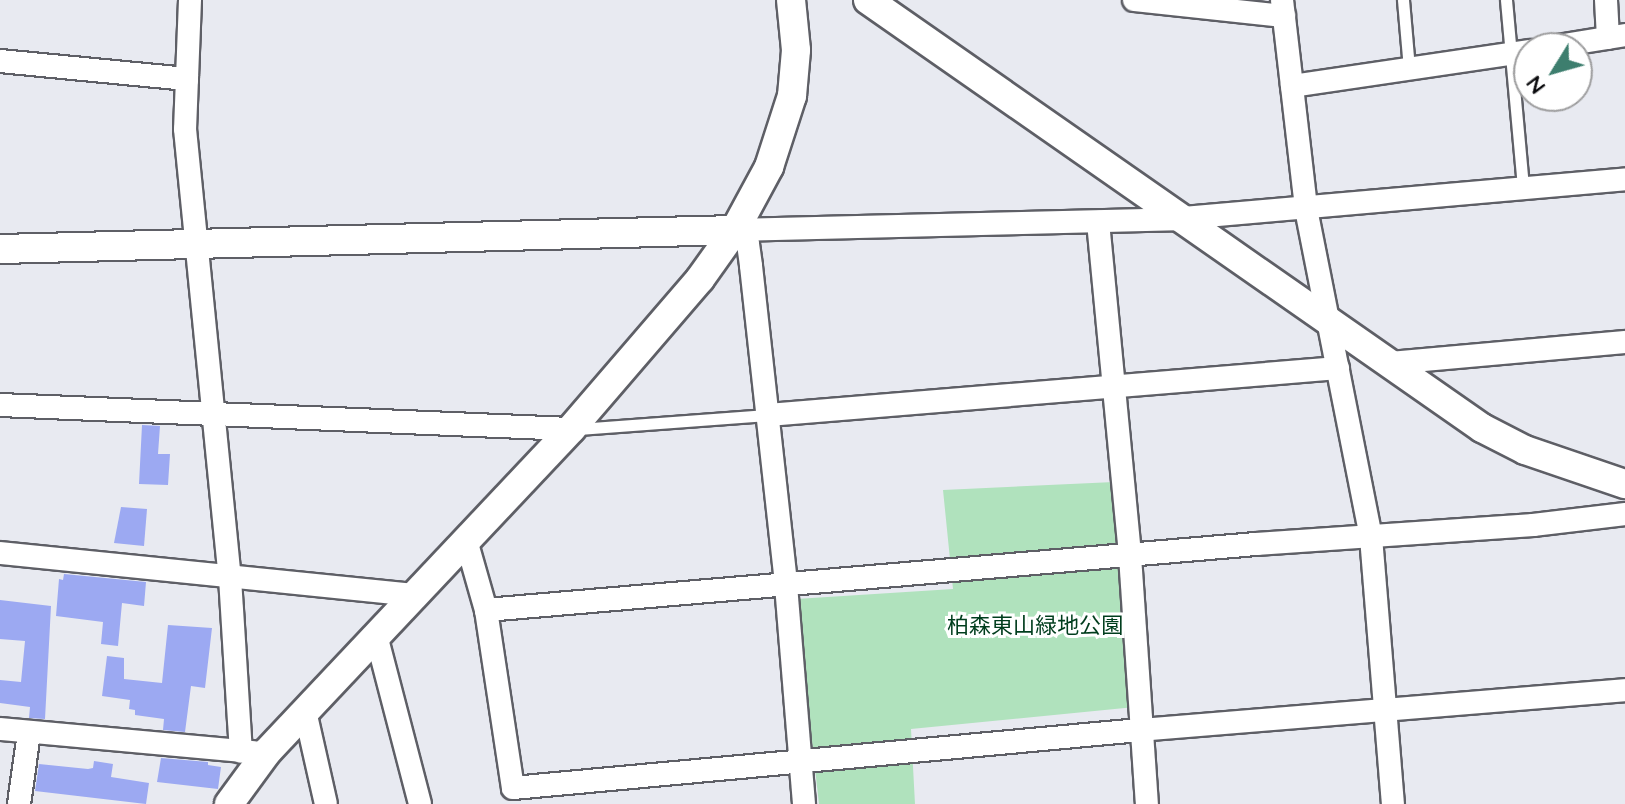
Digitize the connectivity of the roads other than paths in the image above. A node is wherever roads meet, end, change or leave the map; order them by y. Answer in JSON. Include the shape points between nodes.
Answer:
{"nodes":[{"id":1,"x":190,"y":0,"type":"edge"},
{"id":2,"x":791,"y":0,"type":"edge"},
{"id":3,"x":868,"y":0,"type":"edge"},
{"id":4,"x":1134,"y":0,"type":"edge"},
{"id":5,"x":1403,"y":0,"type":"edge"},
{"id":6,"x":1506,"y":0,"type":"edge"},
{"id":7,"x":1606,"y":0,"type":"edge"},
{"id":8,"x":1283,"y":8,"type":"edge"},
{"id":9,"x":1515,"y":32,"type":"edge"},
{"id":10,"x":1616,"y":36,"type":"edge"},
{"id":11,"x":1593,"y":40,"type":"edge"},
{"id":12,"x":1513,"y":53,"type":"edge"},
{"id":13,"x":0,"y":61,"type":"edge"},
{"id":14,"x":1409,"y":68,"type":"junction"},
{"id":15,"x":187,"y":79,"type":"junction"},
{"id":16,"x":1292,"y":86,"type":"junction"},
{"id":17,"x":1521,"y":112,"type":"edge"},
{"id":18,"x":1625,"y":179,"type":"edge"},
{"id":19,"x":1523,"y":188,"type":"junction"},
{"id":20,"x":1306,"y":209,"type":"junction"},
{"id":21,"x":1184,"y":219,"type":"junction"},
{"id":22,"x":1098,"y":222,"type":"junction"},
{"id":23,"x":735,"y":230,"type":"junction"},
{"id":24,"x":197,"y":246,"type":"junction"},
{"id":25,"x":0,"y":249,"type":"edge"},
{"id":26,"x":1331,"y":322,"type":"junction"},
{"id":27,"x":1625,"y":342,"type":"edge"},
{"id":28,"x":1390,"y":363,"type":"junction"},
{"id":29,"x":1338,"y":368,"type":"junction"},
{"id":30,"x":1114,"y":387,"type":"junction"},
{"id":31,"x":0,"y":405,"type":"edge"},
{"id":32,"x":214,"y":415,"type":"junction"},
{"id":33,"x":768,"y":415,"type":"junction"},
{"id":34,"x":571,"y":429,"type":"junction"},
{"id":35,"x":1625,"y":484,"type":"edge"},
{"id":36,"x":1625,"y":514,"type":"edge"},
{"id":37,"x":1371,"y":537,"type":"junction"},
{"id":38,"x":466,"y":540,"type":"junction"},
{"id":39,"x":0,"y":553,"type":"edge"},
{"id":40,"x":1130,"y":556,"type":"junction"},
{"id":41,"x":230,"y":578,"type":"junction"},
{"id":42,"x":786,"y":585,"type":"junction"},
{"id":43,"x":413,"y":595,"type":"junction"},
{"id":44,"x":486,"y":610,"type":"junction"},
{"id":45,"x":376,"y":635,"type":"junction"},
{"id":46,"x":1625,"y":690,"type":"edge"},
{"id":47,"x":305,"y":711,"type":"junction"},
{"id":48,"x":1388,"y":711,"type":"junction"},
{"id":49,"x":0,"y":729,"type":"edge"},
{"id":50,"x":1140,"y":730,"type":"junction"},
{"id":51,"x":29,"y":733,"type":"junction"},
{"id":52,"x":254,"y":752,"type":"junction"},
{"id":53,"x":800,"y":762,"type":"junction"},
{"id":54,"x":515,"y":796,"type":"edge"},
{"id":55,"x":19,"y":804,"type":"edge"},
{"id":56,"x":229,"y":804,"type":"edge"},
{"id":57,"x":326,"y":804,"type":"edge"},
{"id":58,"x":420,"y":804,"type":"edge"},
{"id":59,"x":804,"y":804,"type":"edge"},
{"id":60,"x":1147,"y":804,"type":"edge"},
{"id":61,"x":1393,"y":804,"type":"edge"}],
"edges":[{"from":1,"to":15,"type":"street"},
{"from":2,"to":23,"type":"street","via":[[796,50],[792,96],[769,167]]},
{"from":3,"to":21,"type":"street"},
{"from":4,"to":8,"type":"street"},
{"from":5,"to":14,"type":"lane"},
{"from":6,"to":9,"type":"lane"},
{"from":7,"to":10,"type":"street"},
{"from":8,"to":16,"type":"street"},
{"from":10,"to":11,"type":"street"},
{"from":12,"to":14,"type":"street"},
{"from":13,"to":15,"type":"street"},
{"from":14,"to":16,"type":"street"},
{"from":15,"to":24,"type":"street","via":[[185,129]]},
{"from":16,"to":20,"type":"street"},
{"from":17,"to":19,"type":"lane"},
{"from":18,"to":19,"type":"street"},
{"from":19,"to":20,"type":"street"},
{"from":20,"to":21,"type":"street"},
{"from":20,"to":26,"type":"street"},
{"from":21,"to":22,"type":"street"},
{"from":21,"to":26,"type":"street"},
{"from":22,"to":23,"type":"street"},
{"from":22,"to":30,"type":"street"},
{"from":23,"to":24,"type":"street"},
{"from":23,"to":33,"type":"street","via":[[748,244]]},
{"from":23,"to":34,"type":"street","via":[[700,279]]},
{"from":24,"to":25,"type":"street"},
{"from":24,"to":32,"type":"street"},
{"from":26,"to":28,"type":"street"},
{"from":26,"to":29,"type":"street"},
{"from":27,"to":28,"type":"street"},
{"from":28,"to":35,"type":"street","via":[[1482,428],[1525,450]]},
{"from":29,"to":30,"type":"street"},
{"from":29,"to":37,"type":"street"},
{"from":30,"to":33,"type":"street"},
{"from":30,"to":40,"type":"street"},
{"from":31,"to":32,"type":"street"},
{"from":32,"to":34,"type":"street"},
{"from":32,"to":41,"type":"street"},
{"from":33,"to":34,"type":"lane"},
{"from":33,"to":42,"type":"street"},
{"from":34,"to":38,"type":"street"},
{"from":36,"to":37,"type":"street"},
{"from":37,"to":40,"type":"street"},
{"from":37,"to":48,"type":"street"},
{"from":38,"to":43,"type":"street"},
{"from":38,"to":44,"type":"street"},
{"from":39,"to":41,"type":"street"},
{"from":40,"to":42,"type":"street"},
{"from":40,"to":50,"type":"street"},
{"from":41,"to":43,"type":"street"},
{"from":41,"to":52,"type":"street"},
{"from":42,"to":44,"type":"street"},
{"from":42,"to":53,"type":"street"},
{"from":43,"to":45,"type":"street"},
{"from":44,"to":54,"type":"street"},
{"from":45,"to":47,"type":"street"},
{"from":45,"to":58,"type":"street"},
{"from":46,"to":48,"type":"street"},
{"from":47,"to":52,"type":"street"},
{"from":47,"to":57,"type":"street"},
{"from":48,"to":50,"type":"street"},
{"from":48,"to":61,"type":"street"},
{"from":49,"to":51,"type":"street"},
{"from":50,"to":53,"type":"street"},
{"from":50,"to":60,"type":"street"},
{"from":51,"to":52,"type":"street"},
{"from":51,"to":55,"type":"street"},
{"from":52,"to":56,"type":"street"},
{"from":53,"to":54,"type":"street"},
{"from":53,"to":59,"type":"street"}]}
